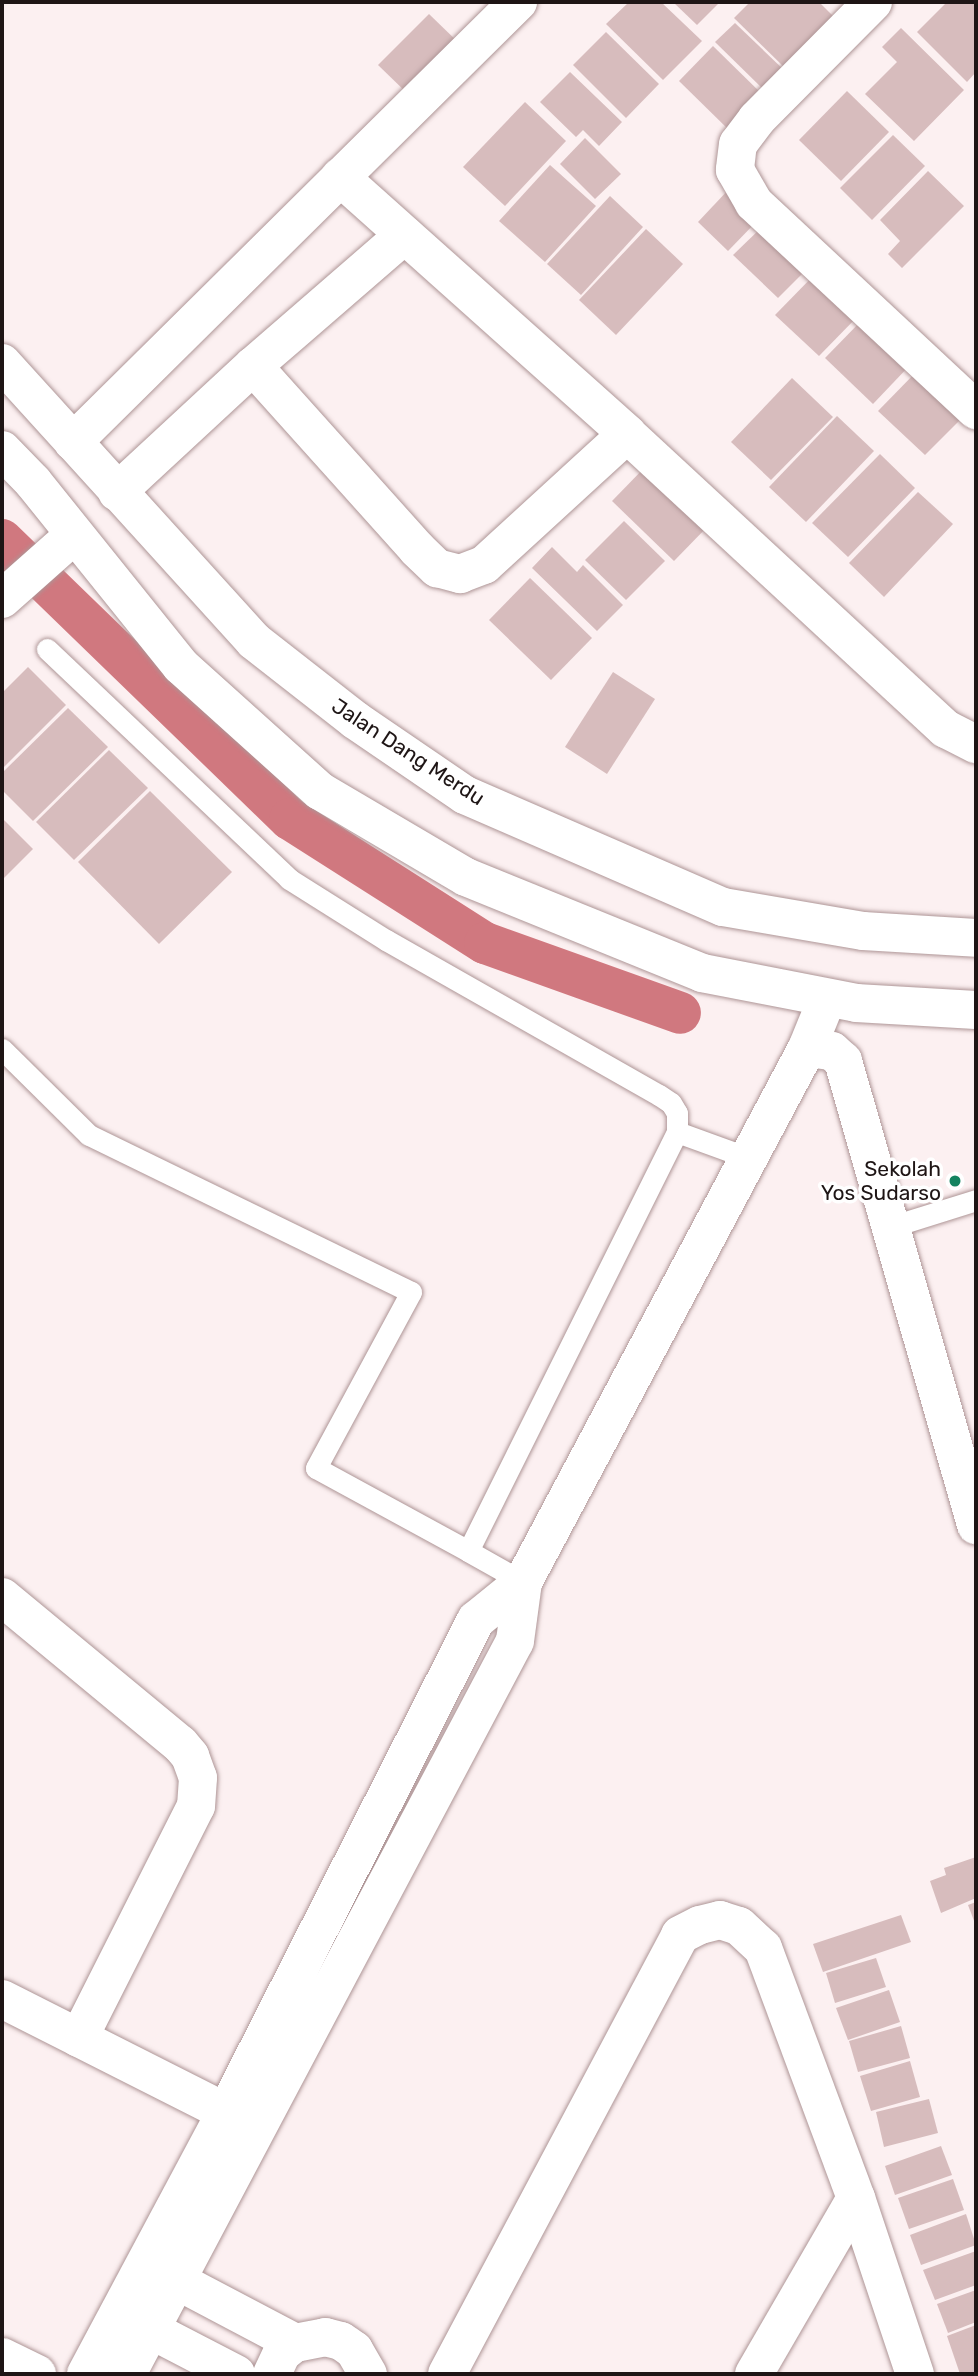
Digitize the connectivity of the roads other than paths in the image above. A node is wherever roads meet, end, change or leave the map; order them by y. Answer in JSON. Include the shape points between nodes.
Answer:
{"nodes":[{"id":1,"x":518,"y":2,"type":"edge"},
{"id":2,"x":873,"y":2,"type":"edge"},
{"id":3,"x":340,"y":177,"type":"junction"},
{"id":4,"x":404,"y":235,"type":"junction"},
{"id":5,"x":2,"y":363,"type":"edge"},
{"id":6,"x":253,"y":366,"type":"junction"},
{"id":7,"x":976,"y":410,"type":"edge"},
{"id":8,"x":627,"y":435,"type":"junction"},
{"id":9,"x":73,"y":442,"type":"junction"},
{"id":10,"x":2,"y":450,"type":"edge"},
{"id":11,"x":117,"y":492,"type":"junction"},
{"id":12,"x":74,"y":535,"type":"junction"},
{"id":13,"x":5,"y":596,"type":"edge"},
{"id":14,"x":47,"y":649,"type":"dead end"},
{"id":15,"x":976,"y":744,"type":"edge"},
{"id":16,"x":976,"y":938,"type":"edge"},
{"id":17,"x":827,"y":999,"type":"junction"},
{"id":18,"x":976,"y":1010,"type":"edge"},
{"id":19,"x":807,"y":1048,"type":"junction"},
{"id":20,"x":2,"y":1049,"type":"edge"},
{"id":21,"x":677,"y":1132,"type":"junction"},
{"id":22,"x":749,"y":1158,"type":"junction"},
{"id":23,"x":976,"y":1200,"type":"edge"},
{"id":24,"x":890,"y":1227,"type":"junction"},
{"id":25,"x":976,"y":1525,"type":"edge"},
{"id":26,"x":468,"y":1551,"type":"junction"},
{"id":27,"x":523,"y":1582,"type":"junction"},
{"id":28,"x":2,"y":1597,"type":"edge"},
{"id":29,"x":2,"y":1999,"type":"edge"},
{"id":30,"x":79,"y":2038,"type":"junction"},
{"id":31,"x":226,"y":2112,"type":"junction"},
{"id":32,"x":856,"y":2198,"type":"junction"},
{"id":33,"x":160,"y":2271,"type":"junction"},
{"id":34,"x":134,"y":2321,"type":"junction"},
{"id":35,"x":295,"y":2343,"type":"junction"},
{"id":36,"x":2,"y":2357,"type":"edge"},
{"id":37,"x":377,"y":2370,"type":"edge"},
{"id":38,"x":37,"y":2374,"type":"edge"},
{"id":39,"x":86,"y":2374,"type":"edge"},
{"id":40,"x":127,"y":2374,"type":"edge"},
{"id":41,"x":236,"y":2374,"type":"edge"},
{"id":42,"x":272,"y":2374,"type":"edge"},
{"id":43,"x":447,"y":2374,"type":"edge"},
{"id":44,"x":754,"y":2374,"type":"edge"},
{"id":45,"x":915,"y":2374,"type":"edge"}],
"edges":[{"from":1,"to":3,"type":"street"},
{"from":2,"to":7,"type":"street","via":[[757,119],[738,144],[736,170],[754,203]]},
{"from":3,"to":4,"type":"street"},
{"from":3,"to":9,"type":"street"},
{"from":4,"to":6,"type":"street"},
{"from":4,"to":8,"type":"street"},
{"from":5,"to":9,"type":"street","name":"Jalan Dang Merdu"},
{"from":6,"to":8,"type":"street","via":[[417,550],[437,568],[460,574],[484,565]]},
{"from":6,"to":11,"type":"street"},
{"from":8,"to":15,"type":"street","via":[[946,729]]},
{"from":9,"to":11,"type":"street","name":"Jalan Dang Merdu"},
{"from":10,"to":12,"type":"street"},
{"from":11,"to":16,"type":"street","name":"Jalan Dang Merdu","via":[[254,641],[355,720],[465,795],[723,908],[863,931]]},
{"from":12,"to":13,"type":"street"},
{"from":12,"to":17,"type":"street","via":[[181,666],[320,791],[466,877],[702,973]]},
{"from":14,"to":21,"type":"lane","via":[[289,879],[386,940],[665,1099],[677,1113]]},
{"from":17,"to":18,"type":"street"},
{"from":17,"to":19,"type":"street"},
{"from":19,"to":22,"type":"street"},
{"from":19,"to":24,"type":"street","via":[[832,1051],[843,1060]]},
{"from":20,"to":26,"type":"lane","via":[[89,1135],[411,1293],[316,1468]]},
{"from":21,"to":22,"type":"lane"},
{"from":21,"to":26,"type":"lane"},
{"from":22,"to":27,"type":"street"},
{"from":23,"to":24,"type":"lane"},
{"from":24,"to":25,"type":"street"},
{"from":26,"to":27,"type":"lane"},
{"from":27,"to":31,"type":"street","via":[[476,1620]]},
{"from":27,"to":33,"type":"street","via":[[515,1641]]},
{"from":28,"to":30,"type":"street","via":[[180,1744],[198,1778],[196,1806]]},
{"from":29,"to":30,"type":"street"},
{"from":30,"to":31,"type":"street"},
{"from":31,"to":33,"type":"street"},
{"from":32,"to":43,"type":"street","via":[[763,1948],[739,1926],[720,1920],[700,1924],[680,1935]]},
{"from":32,"to":44,"type":"street"},
{"from":32,"to":45,"type":"street"},
{"from":33,"to":34,"type":"street"},
{"from":33,"to":35,"type":"street"},
{"from":34,"to":39,"type":"street"},
{"from":34,"to":40,"type":"street"},
{"from":34,"to":41,"type":"street"},
{"from":35,"to":37,"type":"street","via":[[310,2338],[341,2341]]},
{"from":35,"to":42,"type":"street","via":[[282,2353]]},
{"from":36,"to":38,"type":"street"}]}
